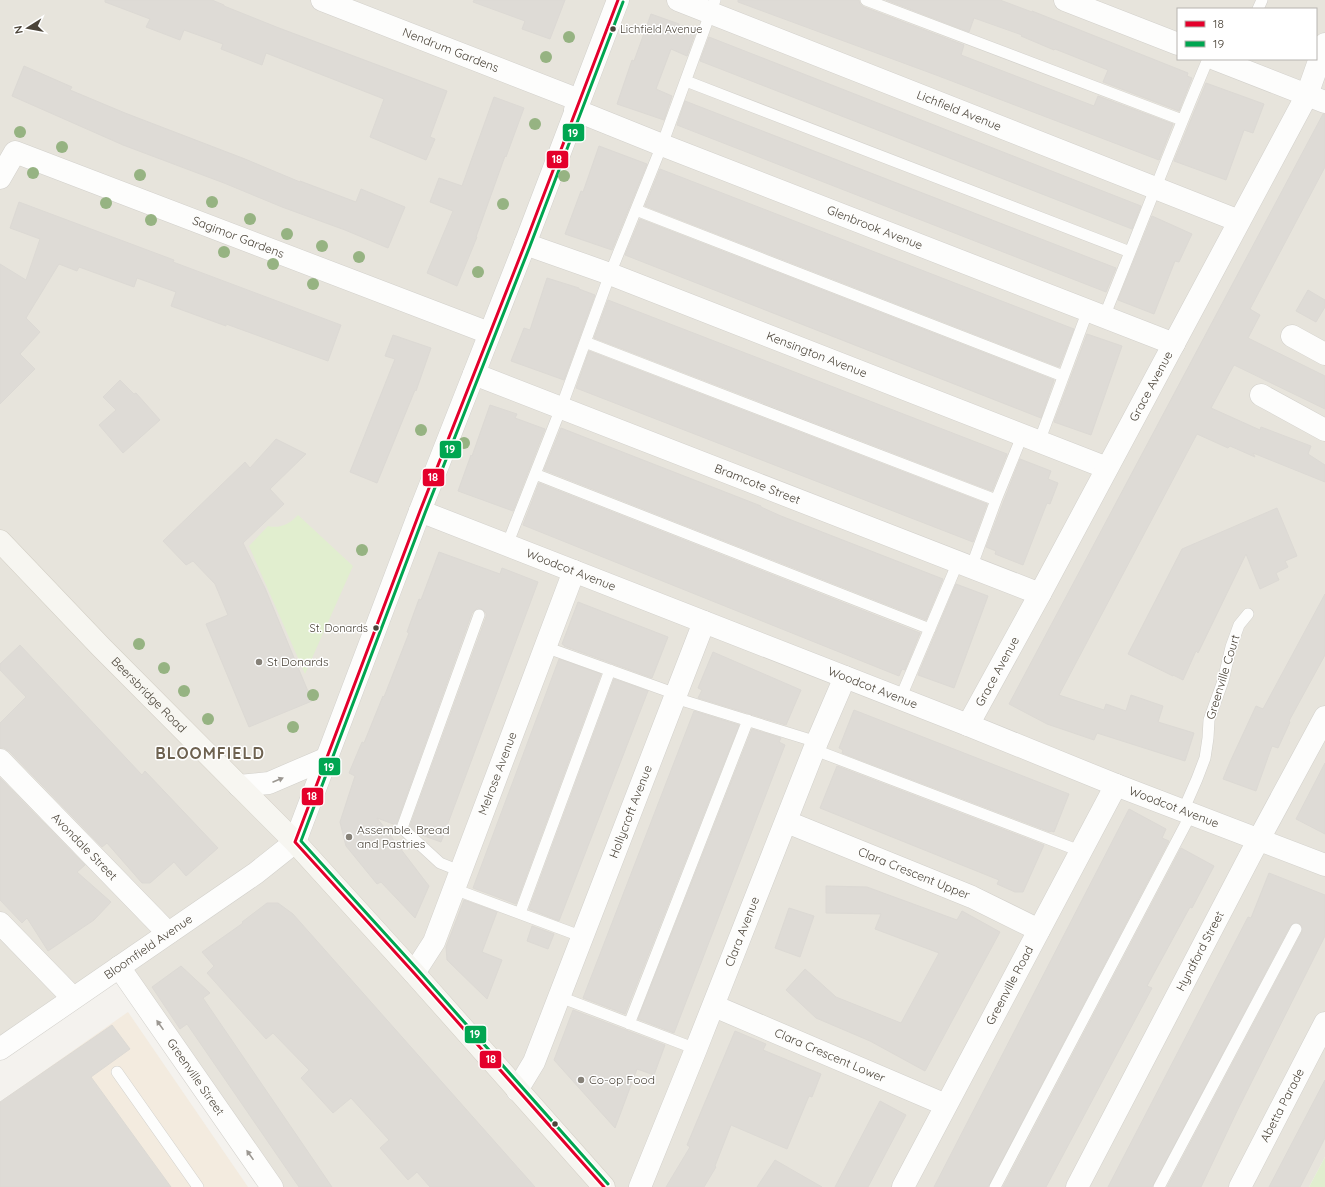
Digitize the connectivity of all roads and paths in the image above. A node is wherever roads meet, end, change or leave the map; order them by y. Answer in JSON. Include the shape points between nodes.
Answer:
{"nodes":[{"id":1,"x":322,"y":0,"type":"edge"},
{"id":2,"x":618,"y":0,"type":"edge"},
{"id":3,"x":678,"y":0,"type":"edge"},
{"id":4,"x":866,"y":0,"type":"edge"},
{"id":5,"x":1065,"y":0,"type":"edge"},
{"id":6,"x":713,"y":6,"type":"edge"},
{"id":7,"x":1177,"y":44,"type":"edge"},
{"id":8,"x":1325,"y":44,"type":"edge"},
{"id":9,"x":1208,"y":60,"type":"edge"},
{"id":10,"x":1220,"y":60,"type":"edge"},
{"id":11,"x":1237,"y":63,"type":"edge"},
{"id":12,"x":686,"y":81,"type":"junction"},
{"id":13,"x":1316,"y":98,"type":"edge"},
{"id":14,"x":577,"y":105,"type":"junction"},
{"id":15,"x":1182,"y":120,"type":"junction"},
{"id":16,"x":662,"y":145,"type":"junction"},
{"id":17,"x":0,"y":178,"type":"edge"},
{"id":18,"x":1156,"y":188,"type":"junction"},
{"id":19,"x":636,"y":210,"type":"junction"},
{"id":20,"x":1239,"y":221,"type":"junction"},
{"id":21,"x":525,"y":244,"type":"junction"},
{"id":22,"x":1130,"y":252,"type":"junction"},
{"id":23,"x":610,"y":274,"type":"junction"},
{"id":24,"x":1096,"y":314,"type":"junction"},
{"id":25,"x":490,"y":333,"type":"junction"},
{"id":26,"x":1292,"y":336,"type":"dead end"},
{"id":27,"x":585,"y":342,"type":"junction"},
{"id":28,"x":1174,"y":344,"type":"junction"},
{"id":29,"x":1325,"y":354,"type":"edge"},
{"id":30,"x":474,"y":374,"type":"junction"},
{"id":31,"x":1063,"y":376,"type":"junction"},
{"id":32,"x":1261,"y":395,"type":"dead end"},
{"id":33,"x":561,"y":408,"type":"junction"},
{"id":34,"x":1325,"y":430,"type":"edge"},
{"id":35,"x":1031,"y":439,"type":"junction"},
{"id":36,"x":1107,"y":468,"type":"junction"},
{"id":37,"x":534,"y":474,"type":"junction"},
{"id":38,"x":996,"y":500,"type":"junction"},
{"id":39,"x":420,"y":511,"type":"junction"},
{"id":40,"x":0,"y":541,"type":"edge"},
{"id":41,"x":507,"y":545,"type":"junction"},
{"id":42,"x":964,"y":565,"type":"junction"},
{"id":43,"x":574,"y":571,"type":"junction"},
{"id":44,"x":1040,"y":594,"type":"junction"},
{"id":45,"x":1248,"y":614,"type":"dead end"},
{"id":46,"x":478,"y":615,"type":"dead end"},
{"id":47,"x":704,"y":622,"type":"junction"},
{"id":48,"x":930,"y":629,"type":"junction"},
{"id":49,"x":545,"y":647,"type":"junction"},
{"id":50,"x":610,"y":670,"type":"junction"},
{"id":51,"x":845,"y":677,"type":"junction"},
{"id":52,"x":676,"y":696,"type":"junction"},
{"id":53,"x":900,"y":699,"type":"junction"},
{"id":54,"x":1325,"y":717,"type":"edge"},
{"id":55,"x":748,"y":720,"type":"junction"},
{"id":56,"x":968,"y":725,"type":"junction"},
{"id":57,"x":816,"y":746,"type":"junction"},
{"id":58,"x":325,"y":759,"type":"junction"},
{"id":59,"x":0,"y":760,"type":"edge"},
{"id":60,"x":1116,"y":784,"type":"junction"},
{"id":61,"x":239,"y":786,"type":"junction"},
{"id":62,"x":1187,"y":812,"type":"junction"},
{"id":63,"x":787,"y":822,"type":"junction"},
{"id":64,"x":1260,"y":839,"type":"junction"},
{"id":65,"x":295,"y":842,"type":"junction"},
{"id":66,"x":1080,"y":851,"type":"junction"},
{"id":67,"x":1325,"y":865,"type":"edge"},
{"id":68,"x":457,"y":880,"type":"junction"},
{"id":69,"x":520,"y":913,"type":"junction"},
{"id":70,"x":0,"y":923,"type":"edge"},
{"id":71,"x":1296,"y":929,"type":"dead end"},
{"id":72,"x":1039,"y":930,"type":"junction"},
{"id":73,"x":168,"y":933,"type":"junction"},
{"id":74,"x":583,"y":937,"type":"junction"},
{"id":75,"x":119,"y":967,"type":"junction"},
{"id":76,"x":414,"y":973,"type":"junction"},
{"id":77,"x":560,"y":997,"type":"junction"},
{"id":78,"x":73,"y":998,"type":"junction"},
{"id":79,"x":714,"y":1006,"type":"junction"},
{"id":80,"x":1325,"y":1023,"type":"edge"},
{"id":81,"x":629,"y":1024,"type":"junction"},
{"id":82,"x":0,"y":1049,"type":"edge"},
{"id":83,"x":696,"y":1049,"type":"junction"},
{"id":84,"x":118,"y":1072,"type":"dead end"},
{"id":85,"x":517,"y":1090,"type":"junction"},
{"id":86,"x":946,"y":1105,"type":"junction"},
{"id":87,"x":198,"y":1187,"type":"edge"},
{"id":88,"x":272,"y":1187,"type":"edge"},
{"id":89,"x":604,"y":1187,"type":"edge"},
{"id":90,"x":640,"y":1187,"type":"edge"},
{"id":91,"x":903,"y":1187,"type":"edge"},
{"id":92,"x":995,"y":1187,"type":"edge"},
{"id":93,"x":1077,"y":1187,"type":"edge"},
{"id":94,"x":1159,"y":1187,"type":"edge"},
{"id":95,"x":1240,"y":1187,"type":"edge"}],
"edges":[{"from":1,"to":14,"type":"street","name":"Nendrum Gardens"},
{"from":2,"to":14,"type":"street"},
{"from":3,"to":6,"type":"street","name":"Lichfield Avenue"},
{"from":4,"to":15,"type":"lane"},
{"from":5,"to":7,"type":"street"},
{"from":6,"to":12,"type":"lane"},
{"from":6,"to":18,"type":"street","name":"Lichfield Avenue"},
{"from":8,"to":13,"type":"street","name":"Grace Avenue"},
{"from":9,"to":15,"type":"lane"},
{"from":10,"to":11,"type":"street"},
{"from":11,"to":13,"type":"street"},
{"from":12,"to":16,"type":"lane"},
{"from":12,"to":22,"type":"lane"},
{"from":13,"to":20,"type":"street","name":"Grace Avenue"},
{"from":14,"to":16,"type":"street","name":"Glenbrook Avenue"},
{"from":14,"to":21,"type":"street"},
{"from":15,"to":18,"type":"lane"},
{"from":16,"to":19,"type":"lane"},
{"from":16,"to":24,"type":"street","name":"Glenbrook Avenue"},
{"from":17,"to":25,"type":"street","name":"Sagimor Gardens","via":[[15,152]]},
{"from":18,"to":20,"type":"street","name":"Lichfield Avenue"},
{"from":18,"to":22,"type":"lane"},
{"from":19,"to":23,"type":"lane"},
{"from":19,"to":31,"type":"lane"},
{"from":20,"to":28,"type":"street","name":"Grace Avenue"},
{"from":21,"to":23,"type":"street","name":"Kensington Avenue"},
{"from":21,"to":25,"type":"street"},
{"from":22,"to":24,"type":"lane"},
{"from":23,"to":27,"type":"lane"},
{"from":23,"to":35,"type":"street","name":"Kensington Avenue"},
{"from":24,"to":28,"type":"street","name":"Glenbrook Avenue"},
{"from":24,"to":31,"type":"lane"},
{"from":25,"to":30,"type":"street"},
{"from":26,"to":29,"type":"street"},
{"from":27,"to":33,"type":"lane"},
{"from":27,"to":38,"type":"lane"},
{"from":28,"to":36,"type":"street","name":"Grace Avenue"},
{"from":30,"to":33,"type":"street","name":"Bramcote Street"},
{"from":30,"to":39,"type":"street"},
{"from":31,"to":35,"type":"lane"},
{"from":32,"to":34,"type":"street"},
{"from":33,"to":37,"type":"lane"},
{"from":33,"to":42,"type":"street","name":"Bramcote Street"},
{"from":35,"to":36,"type":"street","name":"Kensington Avenue"},
{"from":35,"to":38,"type":"lane"},
{"from":36,"to":44,"type":"street","name":"Grace Avenue"},
{"from":37,"to":41,"type":"lane"},
{"from":37,"to":48,"type":"lane"},
{"from":38,"to":42,"type":"lane"},
{"from":39,"to":41,"type":"street","name":"Woodcot Avenue"},
{"from":39,"to":58,"type":"street"},
{"from":40,"to":61,"type":"main road","name":"Beersbridge Road"},
{"from":41,"to":43,"type":"street","name":"Woodcot Avenue"},
{"from":42,"to":44,"type":"street","name":"Bramcote Street"},
{"from":42,"to":48,"type":"lane"},
{"from":43,"to":47,"type":"street","name":"Woodcot Avenue"},
{"from":43,"to":49,"type":"street","name":"Melrose Avenue"},
{"from":44,"to":56,"type":"street","name":"Grace Avenue"},
{"from":45,"to":62,"type":"lane","name":"Greenville Court","via":[[1239,625],[1231,647],[1223,681],[1209,720],[1204,758]]},
{"from":46,"to":68,"type":"lane","via":[[402,828]]},
{"from":47,"to":51,"type":"street","name":"Woodcot Avenue"},
{"from":47,"to":52,"type":"street","name":"Hollycroft Avenue"},
{"from":48,"to":53,"type":"lane"},
{"from":49,"to":50,"type":"lane"},
{"from":49,"to":68,"type":"street","name":"Melrose Avenue"},
{"from":50,"to":52,"type":"lane"},
{"from":50,"to":69,"type":"lane"},
{"from":51,"to":53,"type":"street","name":"Woodcot Avenue"},
{"from":51,"to":57,"type":"street","name":"Clara Avenue"},
{"from":52,"to":55,"type":"lane"},
{"from":52,"to":74,"type":"street","name":"Hollycroft Avenue"},
{"from":53,"to":56,"type":"street","name":"Woodcot Avenue"},
{"from":54,"to":64,"type":"street","name":"Hyndford Street"},
{"from":55,"to":57,"type":"lane"},
{"from":55,"to":81,"type":"lane"},
{"from":56,"to":60,"type":"street","name":"Woodcot Avenue"},
{"from":57,"to":63,"type":"street","name":"Clara Avenue"},
{"from":57,"to":66,"type":"lane"},
{"from":61,"to":58,"type":"street","one_way":true,"via":[[269,783]]},
{"from":58,"to":65,"type":"street"},
{"from":59,"to":73,"type":"street","name":"Avondale Street"},
{"from":60,"to":62,"type":"street","name":"Woodcot Avenue"},
{"from":60,"to":66,"type":"street","name":"Greenville Road"},
{"from":61,"to":65,"type":"main road","name":"Beersbridge Road"},
{"from":62,"to":64,"type":"street","name":"Woodcot Avenue"},
{"from":62,"to":92,"type":"lane","name":"Greenville Court"},
{"from":63,"to":72,"type":"street","name":"Clara Crescent Upper","via":[[972,897]]},
{"from":63,"to":79,"type":"street","name":"Clara Avenue"},
{"from":64,"to":67,"type":"street","name":"Woodcot Avenue"},
{"from":64,"to":93,"type":"street","name":"Hyndford Street"},
{"from":65,"to":73,"type":"street","name":"Bloomfield Avenue","via":[[256,873]]},
{"from":65,"to":76,"type":"main road","name":"Beersbridge Road"},
{"from":66,"to":72,"type":"street","name":"Greenville Road"},
{"from":68,"to":69,"type":"lane"},
{"from":68,"to":76,"type":"street","name":"Melrose Avenue","via":[[434,942]]},
{"from":69,"to":74,"type":"lane"},
{"from":70,"to":78,"type":"street"},
{"from":71,"to":94,"type":"lane"},
{"from":72,"to":86,"type":"street","name":"Greenville Road"},
{"from":73,"to":75,"type":"street","name":"Bloomfield Avenue"},
{"from":74,"to":77,"type":"street","name":"Hollycroft Avenue"},
{"from":75,"to":78,"type":"street","name":"Bloomfield Avenue"},
{"from":88,"to":75,"type":"street","name":"Greenville Street","one_way":true},
{"from":76,"to":85,"type":"main road","name":"Beersbridge Road"},
{"from":77,"to":81,"type":"lane"},
{"from":77,"to":85,"type":"street","name":"Hollycroft Avenue","via":[[534,1062]]},
{"from":78,"to":82,"type":"street","name":"Bloomfield Avenue"},
{"from":79,"to":83,"type":"street","name":"Clara Avenue"},
{"from":79,"to":86,"type":"street","name":"Clara Crescent Lower"},
{"from":80,"to":95,"type":"street","name":"Abetta Parade"},
{"from":81,"to":83,"type":"lane"},
{"from":83,"to":90,"type":"street","name":"Clara Avenue"},
{"from":84,"to":87,"type":"lane"},
{"from":85,"to":89,"type":"main road","name":"Beersbridge Road"},
{"from":86,"to":91,"type":"street","name":"Greenville Road"}]}
